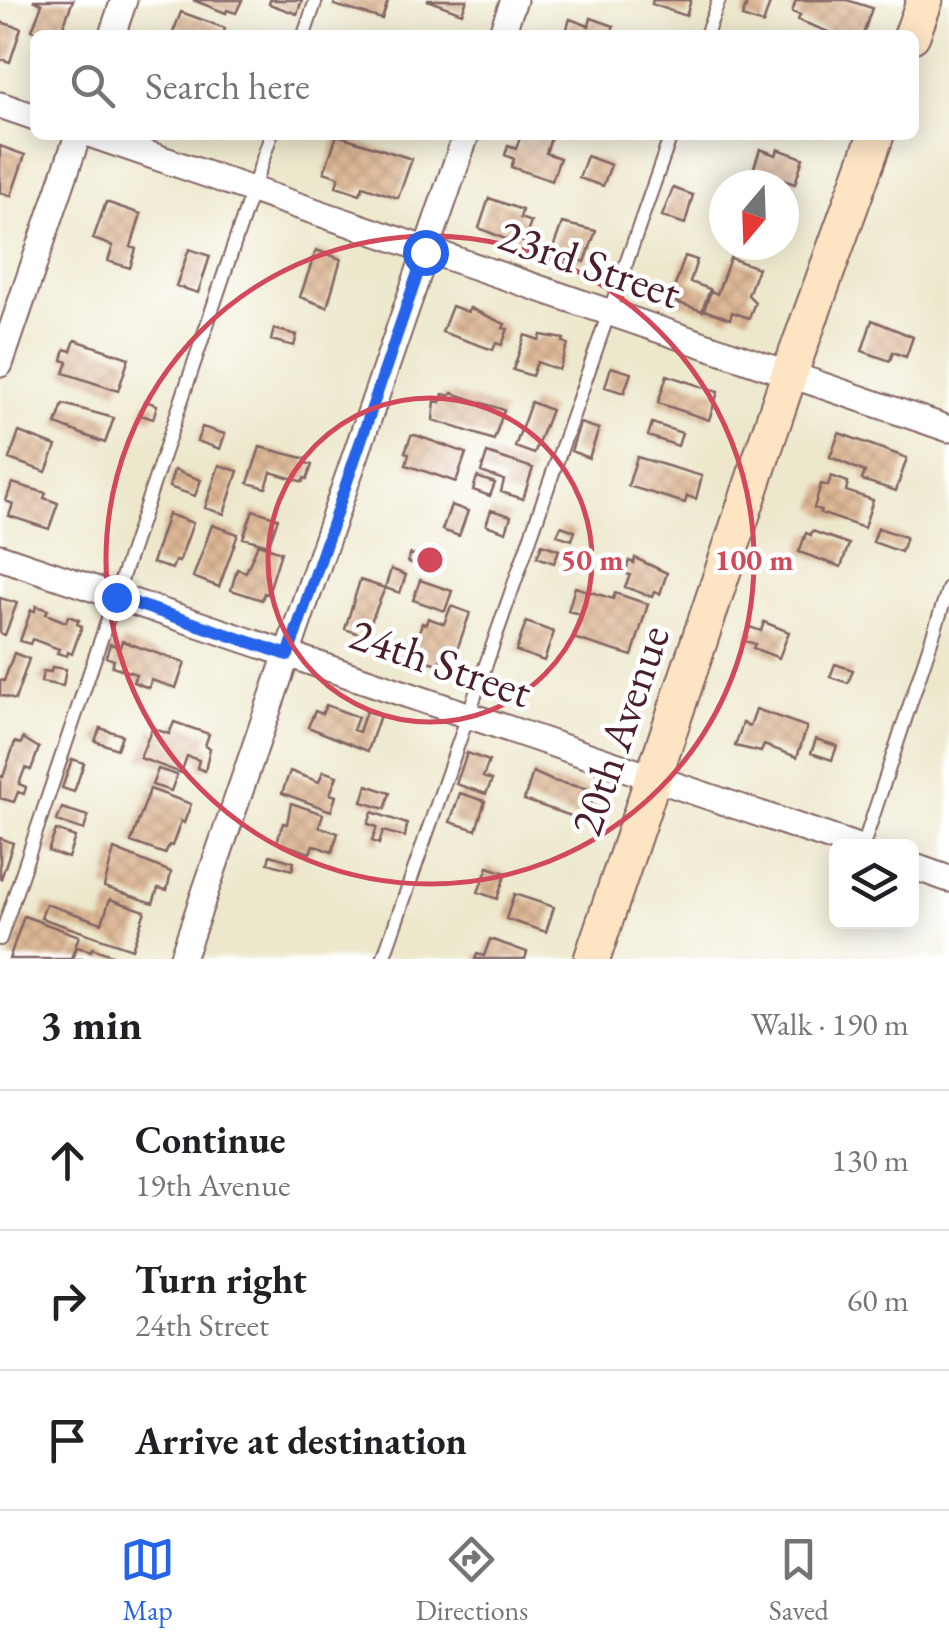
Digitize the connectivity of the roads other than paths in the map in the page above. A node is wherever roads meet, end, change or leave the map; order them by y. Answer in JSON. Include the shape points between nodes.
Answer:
{"nodes":[{"id":1,"x":124,"y":0,"type":"edge"},
{"id":2,"x":316,"y":0,"type":"edge"},
{"id":3,"x":514,"y":0,"type":"edge"},
{"id":4,"x":718,"y":0,"type":"edge"},
{"id":5,"x":925,"y":0,"type":"edge"},
{"id":6,"x":114,"y":30,"type":"edge"},
{"id":7,"x":306,"y":30,"type":"edge"},
{"id":8,"x":504,"y":30,"type":"edge"},
{"id":9,"x":708,"y":30,"type":"edge"},
{"id":10,"x":914,"y":30,"type":"edge"},
{"id":11,"x":0,"y":105,"type":"edge"},
{"id":12,"x":30,"y":114,"type":"edge"},
{"id":13,"x":76,"y":140,"type":"edge"},
{"id":14,"x":106,"y":140,"type":"edge"},
{"id":15,"x":269,"y":140,"type":"edge"},
{"id":16,"x":464,"y":140,"type":"edge"},
{"id":17,"x":668,"y":140,"type":"edge"},
{"id":18,"x":874,"y":140,"type":"edge"},
{"id":19,"x":252,"y":191,"type":"junction"},
{"id":20,"x":425,"y":252,"type":"junction"},
{"id":21,"x":607,"y":313,"type":"junction"},
{"id":22,"x":0,"y":364,"type":"edge"},
{"id":23,"x":789,"y":375,"type":"junction"},
{"id":24,"x":949,"y":429,"type":"edge"},
{"id":25,"x":0,"y":558,"type":"edge"},
{"id":26,"x":949,"y":587,"type":"edge"},
{"id":27,"x":116,"y":597,"type":"junction"},
{"id":28,"x":288,"y":655,"type":"junction"},
{"id":29,"x":467,"y":716,"type":"junction"},
{"id":30,"x":652,"y":778,"type":"junction"},
{"id":31,"x":834,"y":839,"type":"edge"},
{"id":32,"x":864,"y":839,"type":"edge"},
{"id":33,"x":919,"y":868,"type":"edge"},
{"id":34,"x":949,"y":878,"type":"edge"},
{"id":35,"x":0,"y":939,"type":"edge"},
{"id":36,"x":182,"y":959,"type":"edge"},
{"id":37,"x":382,"y":959,"type":"edge"},
{"id":38,"x":592,"y":959,"type":"edge"}],
"edges":[{"from":1,"to":6,"type":"street"},
{"from":2,"to":7,"type":"lane"},
{"from":3,"to":8,"type":"street"},
{"from":4,"to":9,"type":"lane"},
{"from":5,"to":10,"type":"street"},
{"from":11,"to":12,"type":"street"},
{"from":13,"to":22,"type":"street"},
{"from":14,"to":19,"type":"street","name":"23rd Street"},
{"from":15,"to":19,"type":"lane"},
{"from":16,"to":20,"type":"street"},
{"from":17,"to":21,"type":"lane"},
{"from":18,"to":23,"type":"street","name":"20th Avenue"},
{"from":19,"to":20,"type":"street","name":"23rd Street"},
{"from":19,"to":27,"type":"lane"},
{"from":20,"to":21,"type":"street","name":"23rd Street"},
{"from":20,"to":28,"type":"street"},
{"from":21,"to":23,"type":"street","name":"23rd Street"},
{"from":21,"to":29,"type":"lane"},
{"from":23,"to":24,"type":"street","name":"23rd Street"},
{"from":23,"to":30,"type":"street","name":"20th Avenue"},
{"from":25,"to":27,"type":"street","name":"24th Street"},
{"from":26,"to":32,"type":"lane"},
{"from":27,"to":28,"type":"street","name":"24th Street"},
{"from":27,"to":35,"type":"lane"},
{"from":28,"to":29,"type":"street","name":"24th Street"},
{"from":28,"to":36,"type":"street"},
{"from":29,"to":30,"type":"street","name":"24th Street"},
{"from":29,"to":37,"type":"lane"},
{"from":30,"to":31,"type":"street","name":"24th Street"},
{"from":30,"to":38,"type":"street","name":"20th Avenue"},
{"from":33,"to":34,"type":"street"}]}
